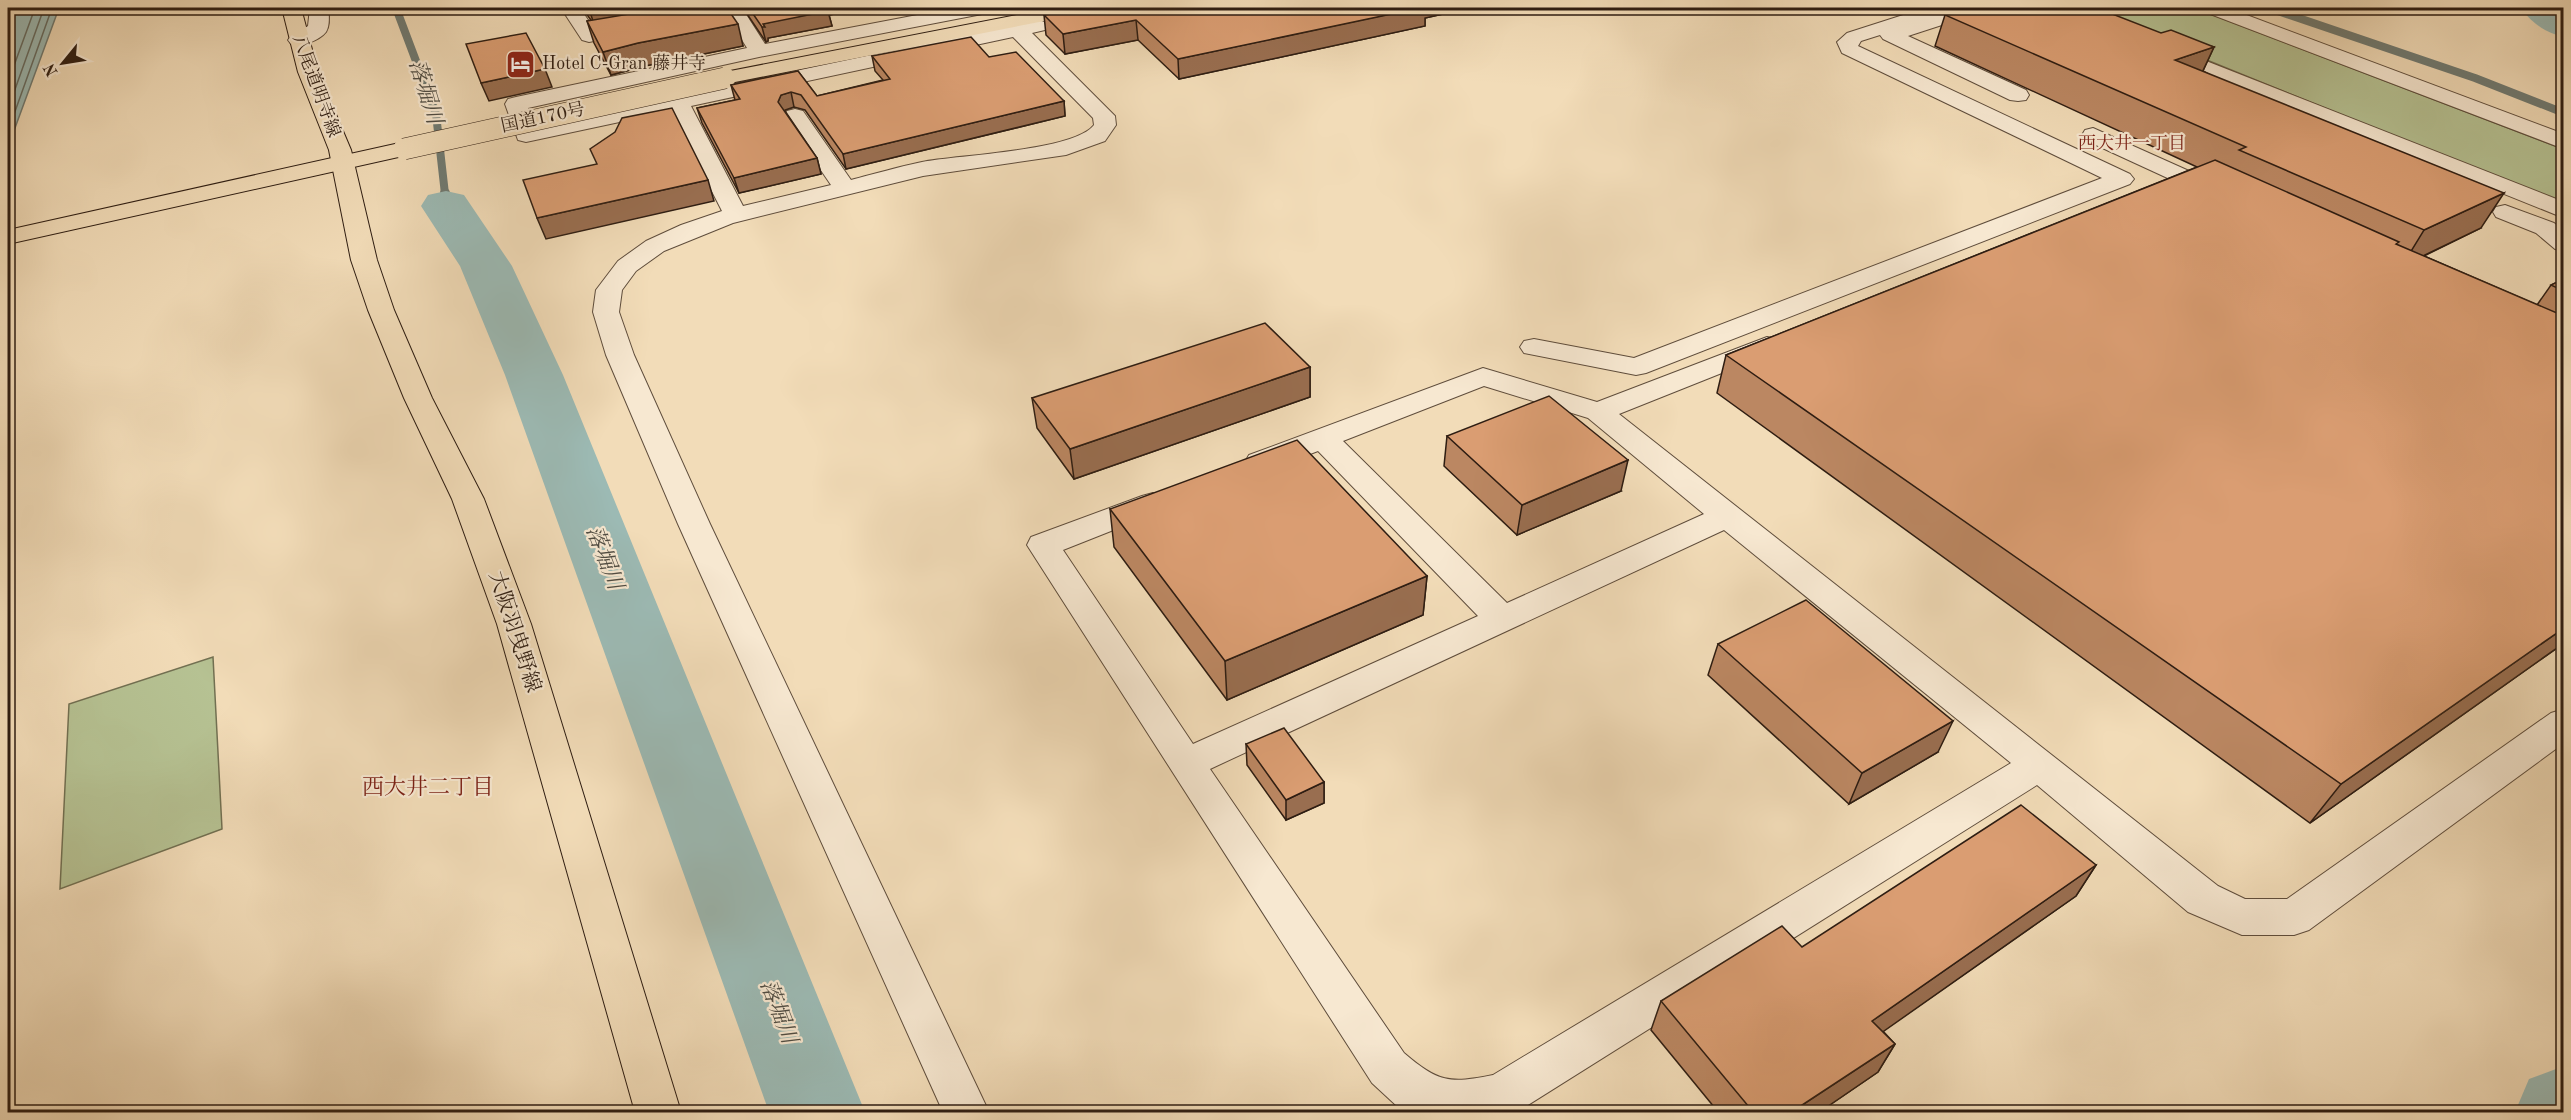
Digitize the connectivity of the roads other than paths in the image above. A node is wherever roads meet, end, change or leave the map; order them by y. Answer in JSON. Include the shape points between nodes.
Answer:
{"nodes":[{"id":1,"x":291,"y":8,"type":"edge"},
{"id":2,"x":319,"y":8,"type":"edge"},
{"id":3,"x":572,"y":8,"type":"edge"},
{"id":4,"x":982,"y":8,"type":"edge"},
{"id":5,"x":1943,"y":8,"type":"edge"},
{"id":6,"x":1976,"y":8,"type":"edge"},
{"id":7,"x":2212,"y":8,"type":"edge"},
{"id":8,"x":742,"y":9,"type":"edge"},
{"id":9,"x":1089,"y":11,"type":"edge"},
{"id":10,"x":1024,"y":19,"type":"edge"},
{"id":11,"x":298,"y":40,"type":"junction"},
{"id":12,"x":2145,"y":42,"type":"edge"},
{"id":13,"x":759,"y":51,"type":"junction"},
{"id":14,"x":722,"y":74,"type":"junction"},
{"id":15,"x":2253,"y":86,"type":"junction"},
{"id":16,"x":2018,"y":95,"type":"dead end"},
{"id":17,"x":678,"y":102,"type":"junction"},
{"id":18,"x":795,"y":116,"type":"dead end"},
{"id":19,"x":2093,"y":135,"type":"dead end"},
{"id":20,"x":2564,"y":142,"type":"edge"},
{"id":21,"x":341,"y":157,"type":"junction"},
{"id":22,"x":303,"y":165,"type":"junction"},
{"id":23,"x":2187,"y":178,"type":"junction"},
{"id":24,"x":844,"y":187,"type":"junction"},
{"id":25,"x":2447,"y":187,"type":"edge"},
{"id":26,"x":2241,"y":203,"type":"edge"},
{"id":27,"x":2490,"y":206,"type":"edge"},
{"id":28,"x":2564,"y":211,"type":"edge"},
{"id":29,"x":735,"y":215,"type":"junction"},
{"id":30,"x":8,"y":223,"type":"edge"},
{"id":31,"x":2557,"y":230,"type":"edge"},
{"id":32,"x":8,"y":237,"type":"edge"},
{"id":33,"x":2020,"y":244,"type":"edge"},
{"id":34,"x":1787,"y":337,"type":"edge"},
{"id":35,"x":1534,"y":347,"type":"dead end"},
{"id":36,"x":1598,"y":412,"type":"junction"},
{"id":37,"x":1323,"y":438,"type":"junction"},
{"id":38,"x":1234,"y":472,"type":"edge"},
{"id":39,"x":1178,"y":494,"type":"edge"},
{"id":40,"x":1729,"y":515,"type":"junction"},
{"id":41,"x":1502,"y":619,"type":"junction"},
{"id":42,"x":2564,"y":723,"type":"edge"},
{"id":43,"x":1186,"y":764,"type":"junction"},
{"id":44,"x":2039,"y":765,"type":"junction"},
{"id":45,"x":658,"y":1113,"type":"edge"},
{"id":46,"x":966,"y":1113,"type":"edge"}],
"edges":[{"from":1,"to":11,"type":"main road","name":"八尾道明寺線"},
{"from":2,"to":11,"type":"street","via":[[318,28]]},
{"from":3,"to":8,"type":"street","via":[[589,36]]},
{"from":4,"to":13,"type":"street"},
{"from":5,"to":35,"type":"street","via":[[1854,37],[1847,42],[1849,49],[2122,180],[1636,367]]},
{"from":6,"to":16,"type":"street","via":[[1890,35]]},
{"from":7,"to":20,"type":"street"},
{"from":8,"to":13,"type":"street"},
{"from":9,"to":10,"type":"street"},
{"from":9,"to":14,"type":"main road","name":"国道170号"},
{"from":10,"to":14,"type":"main road","name":"国道170号"},
{"from":10,"to":17,"type":"street"},
{"from":10,"to":24,"type":"street","via":[[1104,116],[1106,125],[1097,136],[1058,150],[923,169]]},
{"from":11,"to":21,"type":"main road","name":"八尾道明寺線"},
{"from":12,"to":15,"type":"street"},
{"from":13,"to":17,"type":"street","via":[[516,104],[526,135]]},
{"from":14,"to":21,"type":"main road","name":"国道170号","bridge":true},
{"from":15,"to":25,"type":"street","via":[[2228,96]]},
{"from":15,"to":28,"type":"street"},
{"from":17,"to":29,"type":"street"},
{"from":18,"to":24,"type":"street"},
{"from":19,"to":23,"type":"street"},
{"from":21,"to":22,"type":"main road","name":"国道170号"},
{"from":21,"to":45,"type":"main road","name":"大阪羽曳野線","via":[[364,260],[381,310],[418,398],[468,499],[514,624]]},
{"from":22,"to":30,"type":"main road","name":"国道170号"},
{"from":22,"to":32,"type":"main road","name":"国道170号"},
{"from":23,"to":26,"type":"street"},
{"from":23,"to":33,"type":"street"},
{"from":24,"to":29,"type":"street"},
{"from":27,"to":31,"type":"street"},
{"from":29,"to":46,"type":"street","via":[[655,246],[627,266],[609,290],[606,312],[620,356],[694,524]]},
{"from":34,"to":36,"type":"street"},
{"from":36,"to":37,"type":"street","via":[[1483,377]]},
{"from":36,"to":40,"type":"street"},
{"from":37,"to":38,"type":"street"},
{"from":37,"to":41,"type":"street"},
{"from":39,"to":43,"type":"street","via":[[1043,545]]},
{"from":40,"to":41,"type":"street"},
{"from":40,"to":44,"type":"street"},
{"from":41,"to":43,"type":"street"},
{"from":42,"to":44,"type":"street","via":[[2294,917],[2242,917],[2203,899]]},
{"from":43,"to":44,"type":"street","via":[[1388,1068],[1415,1092],[1460,1104],[1501,1096]]}]}
